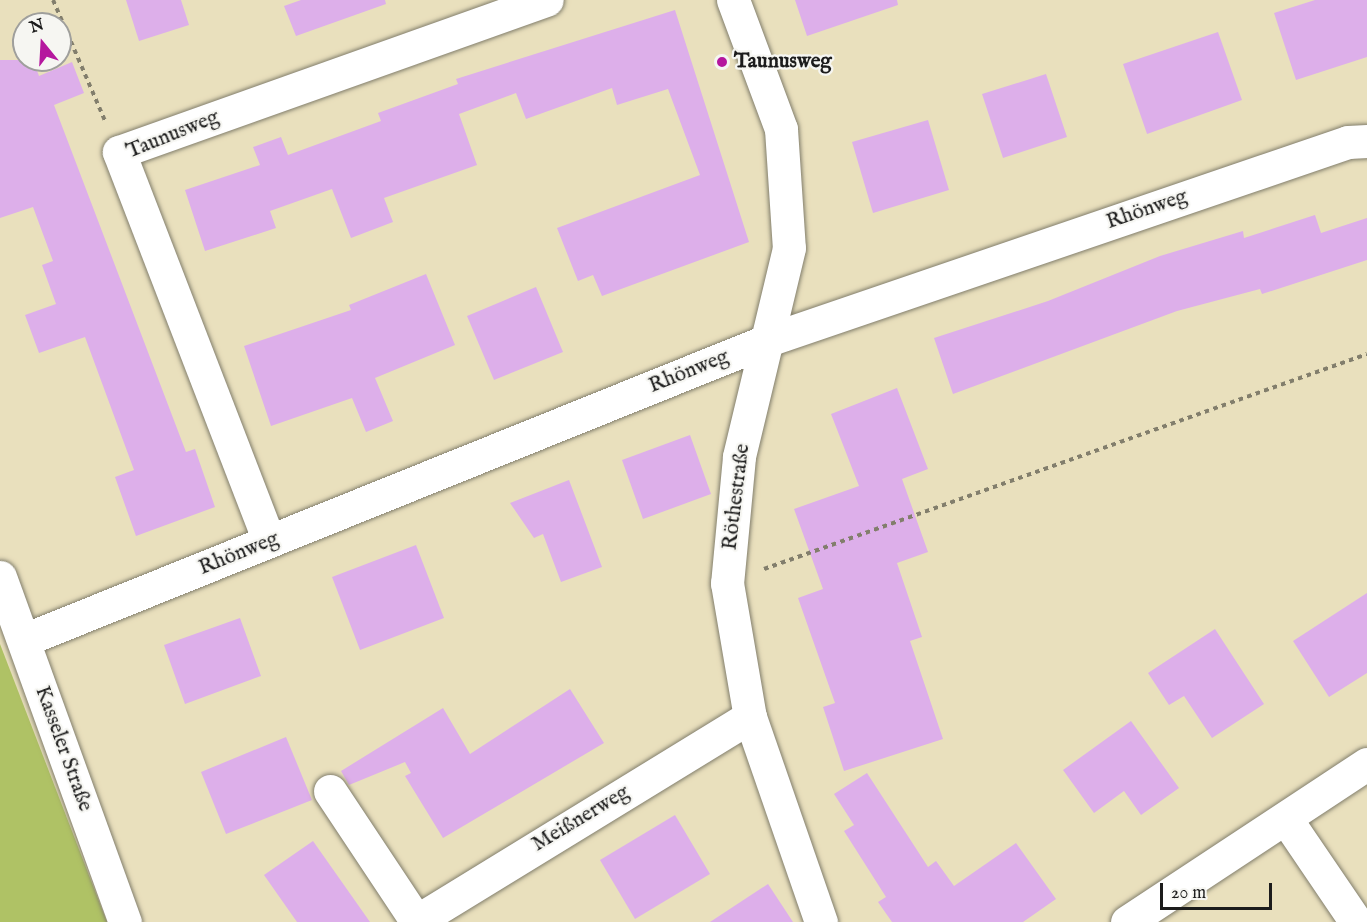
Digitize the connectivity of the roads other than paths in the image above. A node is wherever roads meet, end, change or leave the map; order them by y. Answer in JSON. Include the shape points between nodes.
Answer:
{"nodes":[{"id":1,"x":547,"y":0,"type":"edge"},
{"id":2,"x":733,"y":0,"type":"edge"},
{"id":3,"x":1367,"y":141,"type":"edge"},
{"id":4,"x":771,"y":339,"type":"junction"},
{"id":5,"x":269,"y":541,"type":"junction"},
{"id":6,"x":0,"y":577,"type":"edge"},
{"id":7,"x":24,"y":640,"type":"junction"},
{"id":8,"x":750,"y":717,"type":"junction"},
{"id":9,"x":1367,"y":764,"type":"edge"},
{"id":10,"x":330,"y":791,"type":"dead end"},
{"id":11,"x":1286,"y":819,"type":"junction"},
{"id":12,"x":415,"y":921,"type":"edge"},
{"id":13,"x":125,"y":922,"type":"edge"},
{"id":14,"x":821,"y":922,"type":"edge"},
{"id":15,"x":1127,"y":922,"type":"edge"},
{"id":16,"x":1356,"y":922,"type":"edge"}],
"edges":[{"from":1,"to":5,"type":"street","name":"Taunusweg","via":[[119,152]]},
{"from":2,"to":4,"type":"street","name":"Röthestraße","via":[[781,129],[789,248]]},
{"from":3,"to":4,"type":"street","name":"Rhönweg","via":[[1348,142]]},
{"from":4,"to":5,"type":"street","name":"Rhönweg"},
{"from":4,"to":8,"type":"street","name":"Röthestraße","via":[[739,457],[727,583]]},
{"from":5,"to":7,"type":"street","name":"Rhönweg"},
{"from":6,"to":7,"type":"street","name":"Kasseler Straße"},
{"from":7,"to":13,"type":"street","name":"Kasseler Straße"},
{"from":8,"to":12,"type":"street","name":"Meißnerweg"},
{"from":8,"to":14,"type":"street","name":"Röthestraße"},
{"from":9,"to":11,"type":"street"},
{"from":10,"to":12,"type":"street"},
{"from":11,"to":15,"type":"street"},
{"from":11,"to":16,"type":"street"}]}
